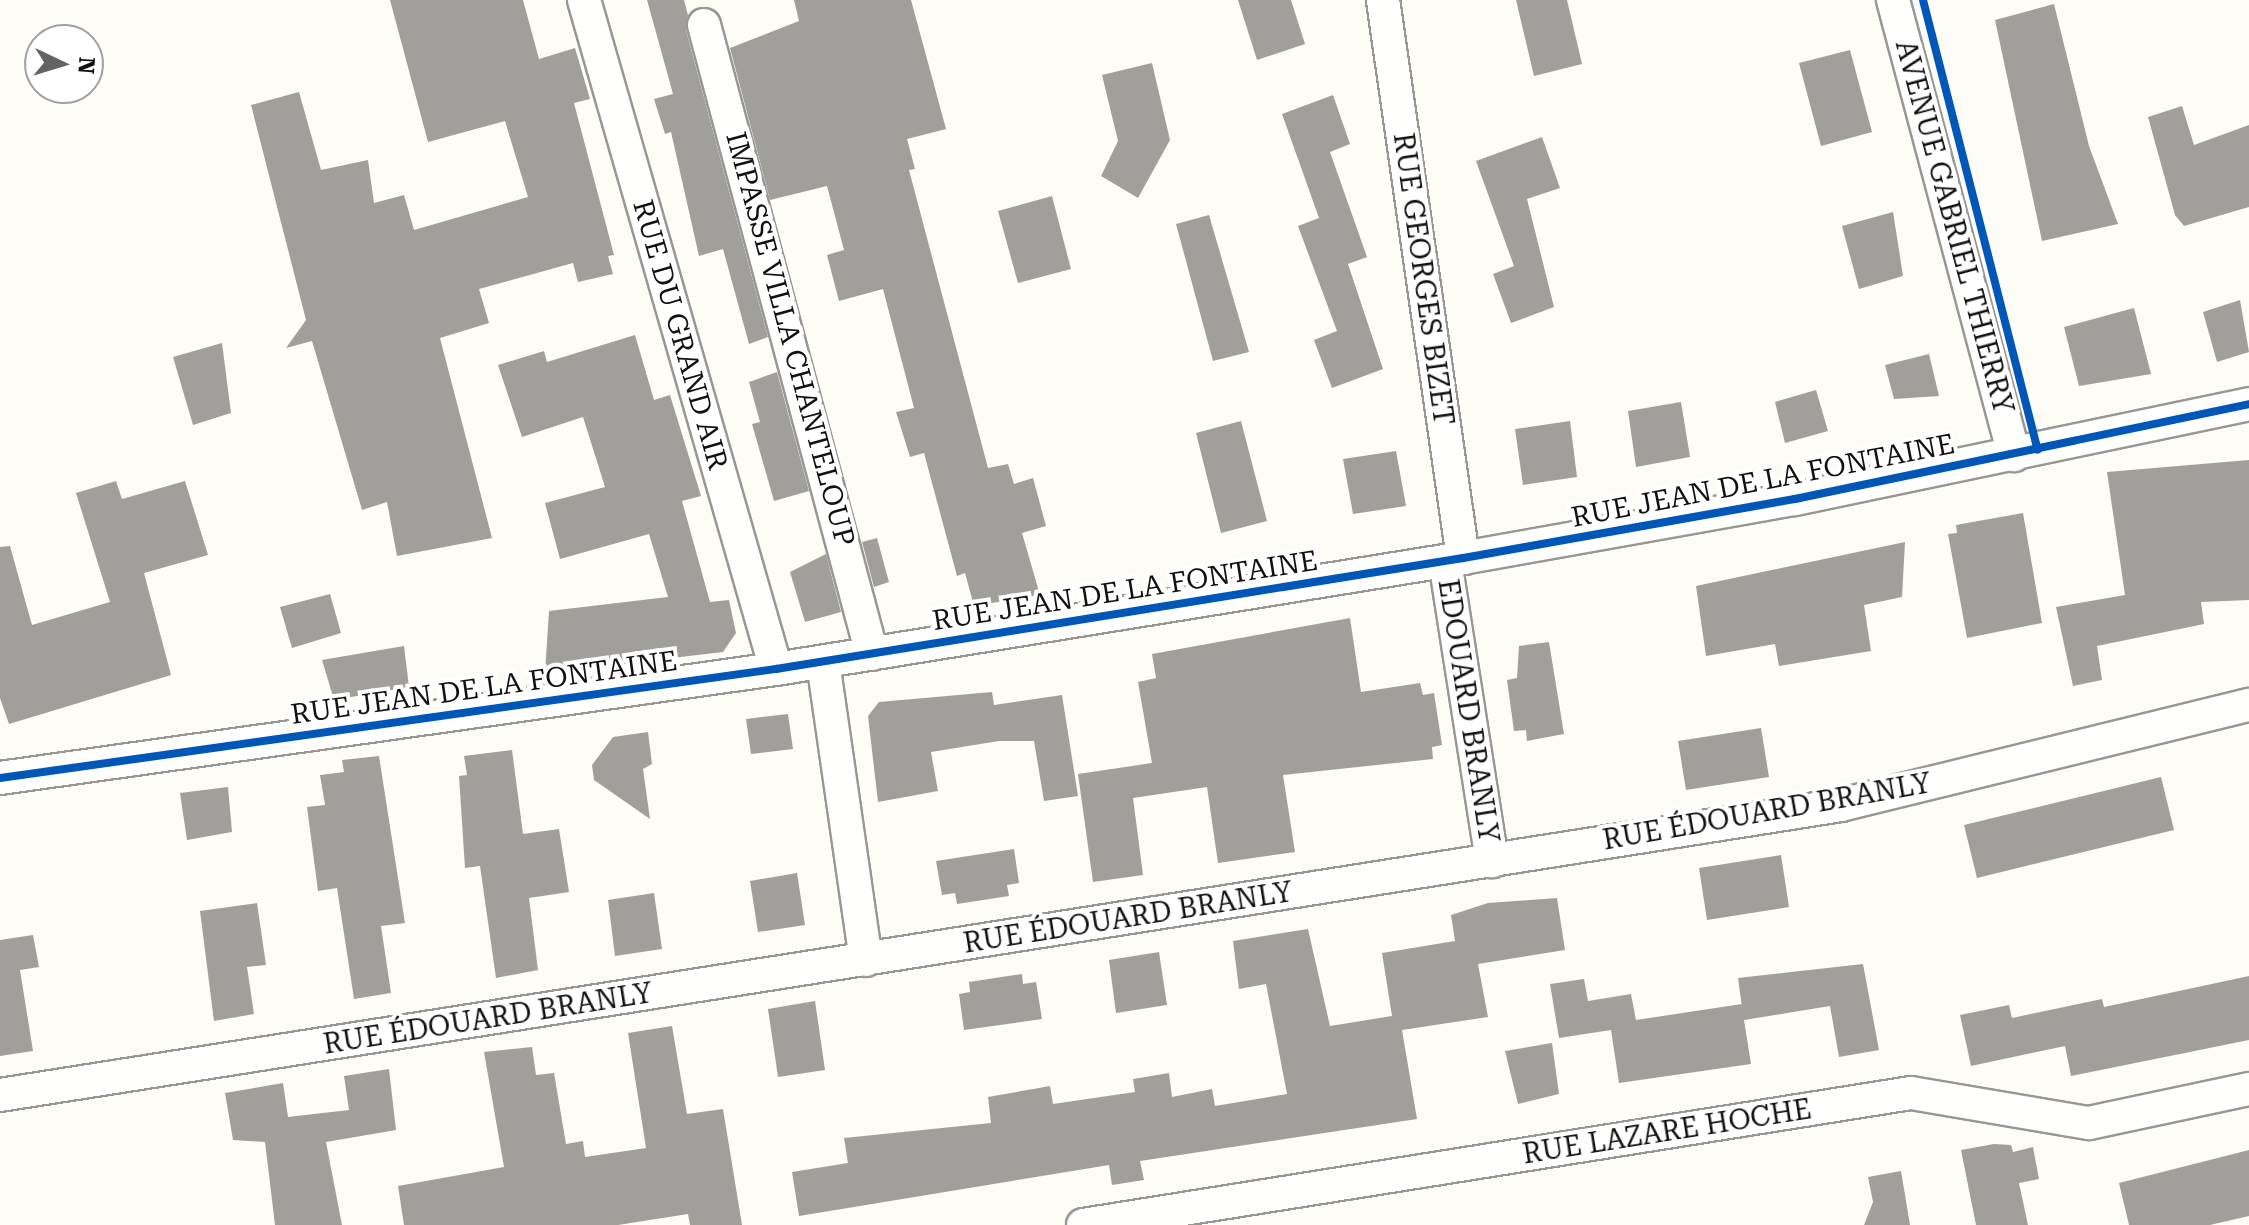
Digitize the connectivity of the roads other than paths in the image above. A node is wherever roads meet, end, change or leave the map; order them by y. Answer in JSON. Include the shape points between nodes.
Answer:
{"nodes":[{"id":1,"x":584,"y":0,"type":"edge"},
{"id":2,"x":1383,"y":0,"type":"edge"},
{"id":3,"x":1893,"y":0,"type":"edge"},
{"id":4,"x":704,"y":25,"type":"dead end"},
{"id":5,"x":2249,"y":404,"type":"edge"},
{"id":6,"x":2014,"y":455,"type":"junction"},
{"id":7,"x":1454,"y":560,"type":"junction"},
{"id":8,"x":872,"y":654,"type":"junction"},
{"id":9,"x":823,"y":662,"type":"junction"},
{"id":10,"x":776,"y":669,"type":"junction"},
{"id":11,"x":2249,"y":705,"type":"edge"},
{"id":12,"x":0,"y":778,"type":"edge"},
{"id":13,"x":1492,"y":861,"type":"junction"},
{"id":14,"x":866,"y":960,"type":"junction"},
{"id":15,"x":2249,"y":1089,"type":"edge"},
{"id":16,"x":0,"y":1095,"type":"edge"},
{"id":17,"x":1083,"y":1225,"type":"edge"}],
"edges":[{"from":1,"to":10,"type":"street","name":"RUE DU GRAND AIR"},
{"from":2,"to":7,"type":"street","name":"RUE GEORGES BIZET"},
{"from":3,"to":6,"type":"street","name":"AVENUE GABRIEL THIERRY"},
{"from":4,"to":8,"type":"street","name":"IMPASSE VILLA CHANTELOUP"},
{"from":5,"to":6,"type":"street","name":"RUE JEAN DE LA FONTAINE"},
{"from":6,"to":7,"type":"street","name":"RUE JEAN DE LA FONTAINE"},
{"from":7,"to":8,"type":"street","name":"RUE JEAN DE LA FONTAINE"},
{"from":7,"to":13,"type":"street","name":"EDOUARD BRANLY"},
{"from":8,"to":9,"type":"street","name":"RUE JEAN DE LA FONTAINE"},
{"from":9,"to":10,"type":"street","name":"RUE JEAN DE LA FONTAINE"},
{"from":9,"to":14,"type":"street"},
{"from":10,"to":12,"type":"street","name":"RUE JEAN DE LA FONTAINE"},
{"from":11,"to":13,"type":"street","name":"RUE ÉDOUARD BRANLY","via":[[1841,805]]},
{"from":13,"to":14,"type":"street","name":"RUE ÉDOUARD BRANLY"},
{"from":14,"to":16,"type":"street","name":"RUE ÉDOUARD BRANLY"},
{"from":15,"to":17,"type":"street","name":"RUE LAZARE HOCHE","via":[[2089,1123],[1911,1093]]}]}
